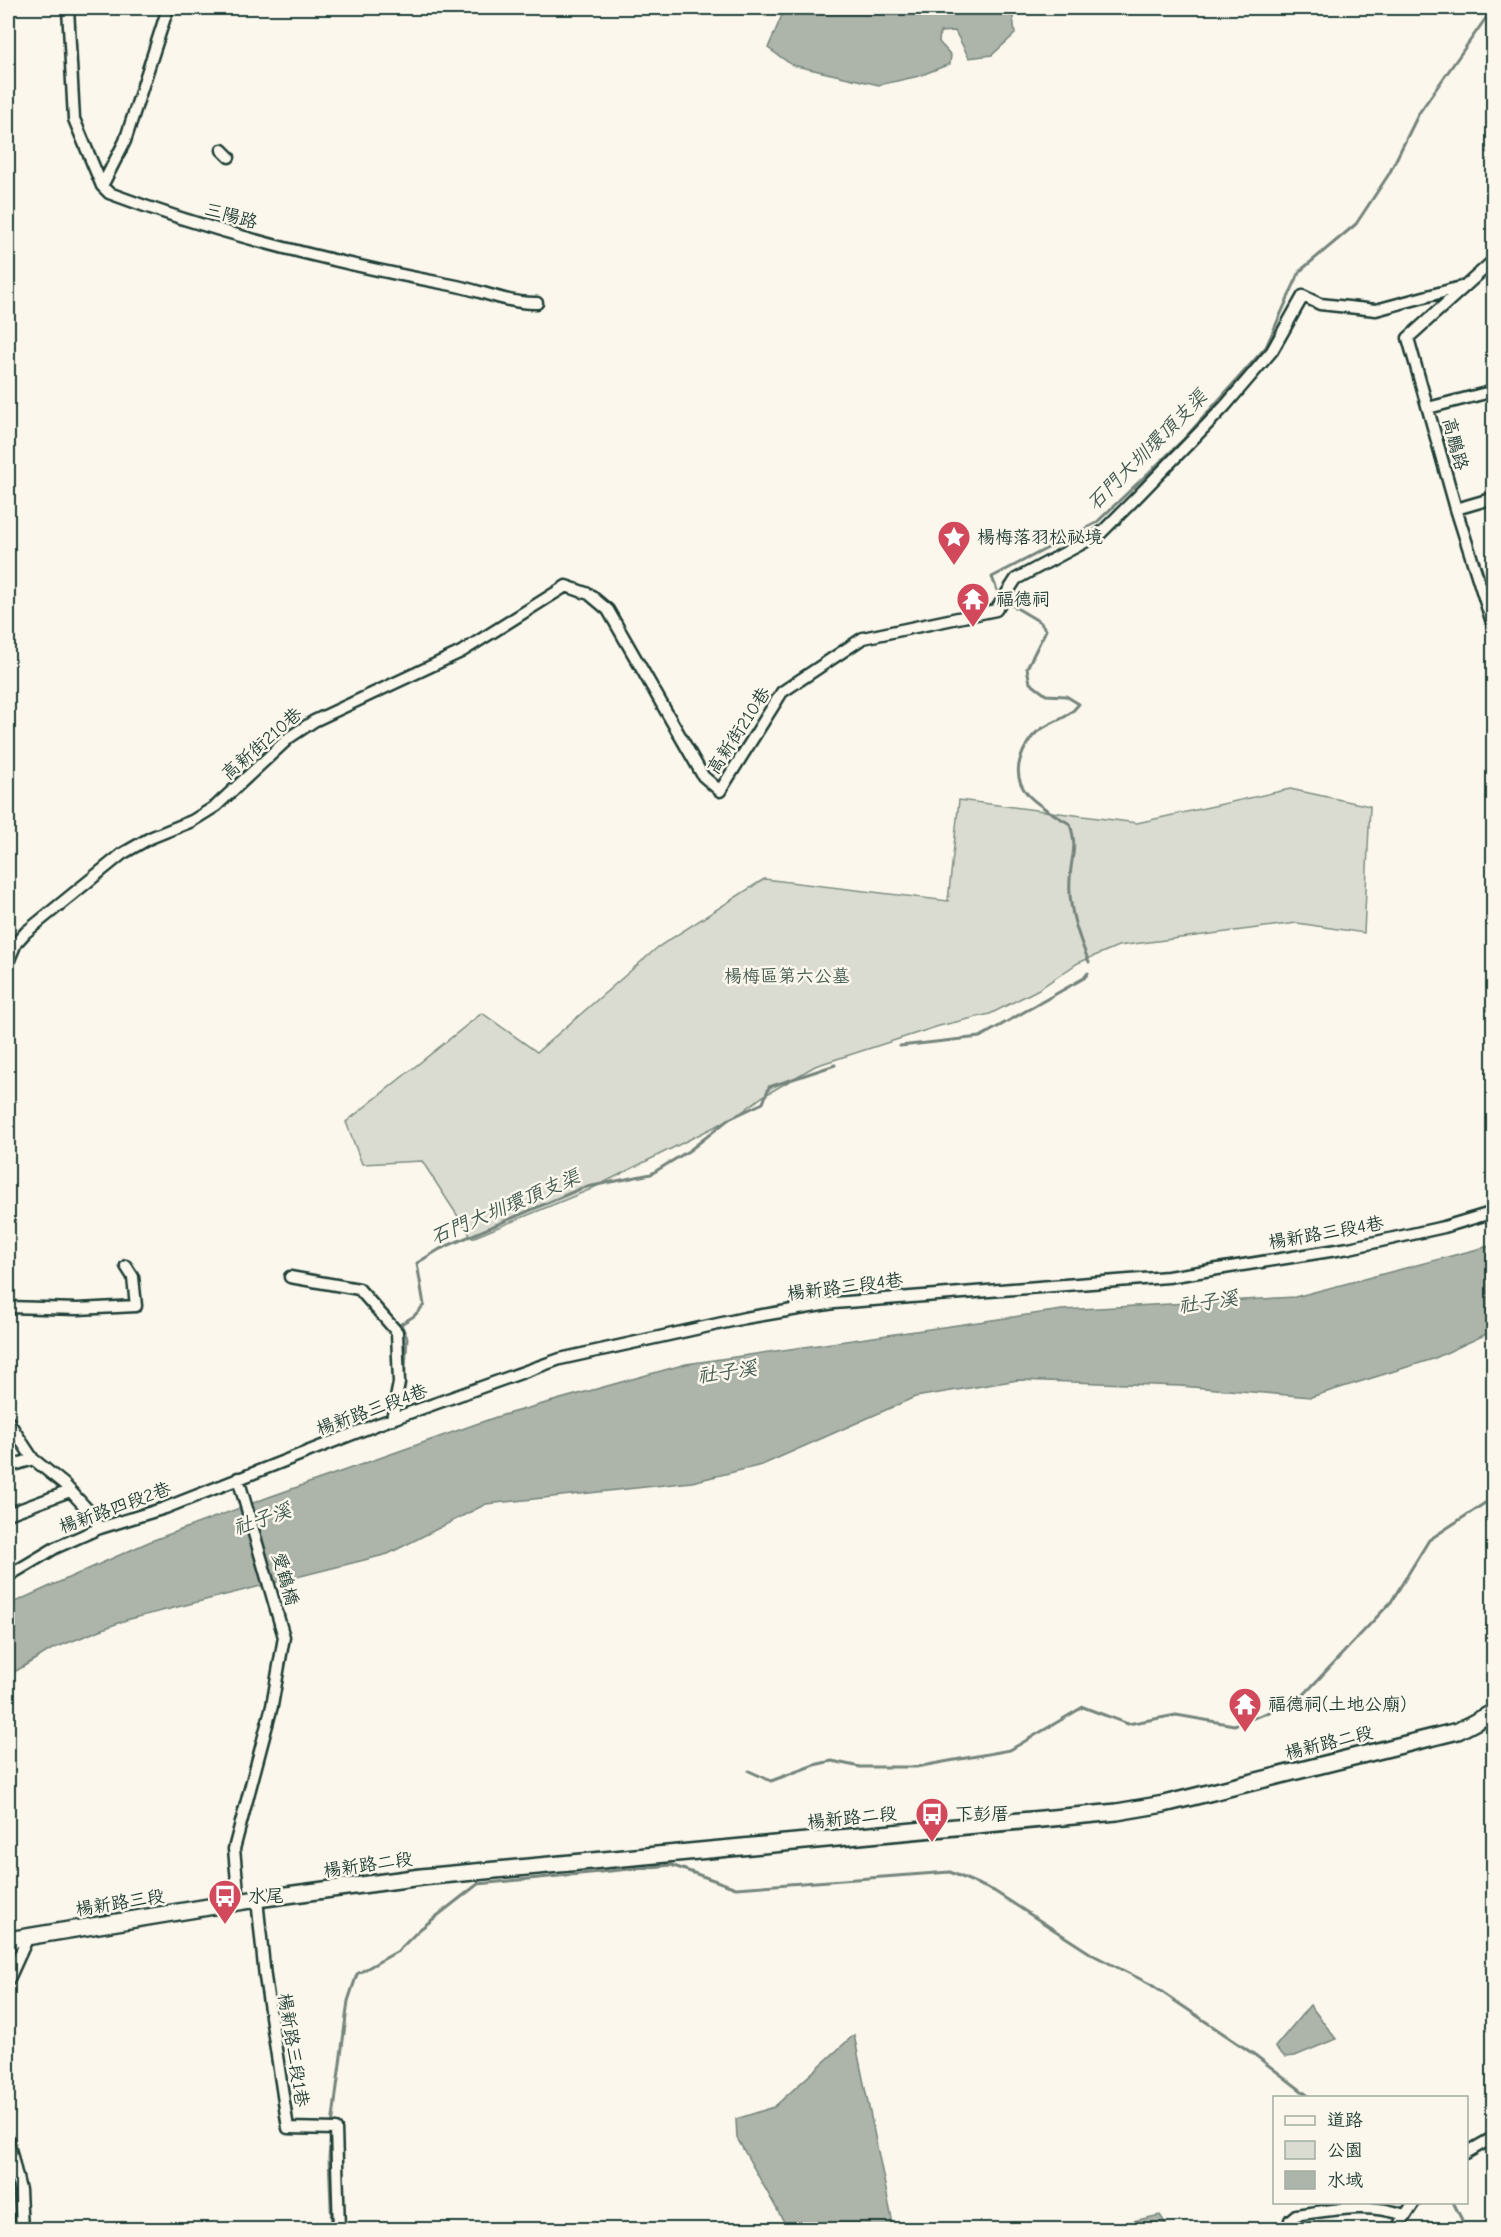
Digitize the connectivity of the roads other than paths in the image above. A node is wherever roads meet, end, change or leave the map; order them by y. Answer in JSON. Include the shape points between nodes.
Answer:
{"nodes":[{"id":1,"x":68,"y":8,"type":"edge"},
{"id":2,"x":168,"y":8,"type":"edge"},
{"id":3,"x":102,"y":186,"type":"junction"},
{"id":4,"x":1494,"y":260,"type":"edge"},
{"id":5,"x":1461,"y":287,"type":"junction"},
{"id":6,"x":537,"y":303,"type":"dead end"},
{"id":7,"x":1494,"y":391,"type":"edge"},
{"id":8,"x":1428,"y":408,"type":"junction"},
{"id":9,"x":1494,"y":498,"type":"edge"},
{"id":10,"x":1456,"y":509,"type":"junction"},
{"id":11,"x":1490,"y":605,"type":"edge"},
{"id":12,"x":1494,"y":629,"type":"edge"},
{"id":13,"x":8,"y":962,"type":"edge"},
{"id":14,"x":1494,"y":1212,"type":"edge"},
{"id":15,"x":126,"y":1266,"type":"dead end"},
{"id":16,"x":290,"y":1277,"type":"dead end"},
{"id":17,"x":8,"y":1307,"type":"edge"},
{"id":18,"x":392,"y":1419,"type":"junction"},
{"id":19,"x":8,"y":1420,"type":"edge"},
{"id":20,"x":33,"y":1459,"type":"junction"},
{"id":21,"x":8,"y":1467,"type":"edge"},
{"id":22,"x":238,"y":1478,"type":"junction"},
{"id":23,"x":70,"y":1491,"type":"junction"},
{"id":24,"x":8,"y":1514,"type":"edge"},
{"id":25,"x":100,"y":1528,"type":"junction"},
{"id":26,"x":8,"y":1576,"type":"edge"},
{"id":27,"x":1494,"y":1712,"type":"edge"},
{"id":28,"x":257,"y":1899,"type":"junction"},
{"id":29,"x":239,"y":1904,"type":"junction"},
{"id":30,"x":27,"y":1937,"type":"junction"},
{"id":31,"x":8,"y":1940,"type":"edge"},
{"id":32,"x":8,"y":1981,"type":"edge"},
{"id":33,"x":1494,"y":2137,"type":"edge"},
{"id":34,"x":8,"y":2140,"type":"edge"},
{"id":35,"x":1468,"y":2152,"type":"edge"},
{"id":36,"x":1412,"y":2204,"type":"edge"},
{"id":37,"x":1404,"y":2215,"type":"junction"},
{"id":38,"x":22,"y":2229,"type":"edge"},
{"id":39,"x":339,"y":2229,"type":"edge"},
{"id":40,"x":1289,"y":2229,"type":"edge"},
{"id":41,"x":1396,"y":2229,"type":"edge"}],
"edges":[{"from":1,"to":3,"type":"street","via":[[74,119]]},
{"from":2,"to":3,"type":"street","via":[[125,141]]},
{"from":3,"to":6,"type":"street","name":"三陽路","via":[[109,193],[204,227],[367,269],[460,286],[521,303]]},
{"from":4,"to":5,"type":"street"},
{"from":5,"to":8,"type":"street","name":"高鵬路","via":[[1408,338]]},
{"from":5,"to":13,"type":"street","name":"高新街210巷","via":[[1376,310],[1320,304],[1303,296],[1272,351],[1100,534],[1016,579],[996,610],[863,638],[782,692],[720,791],[703,776],[608,610],[589,594],[566,586],[461,652],[314,721],[290,737],[216,806],[122,854],[26,932]]},
{"from":7,"to":8,"type":"street"},
{"from":8,"to":10,"type":"street","name":"高鵬路"},
{"from":9,"to":10,"type":"street"},
{"from":10,"to":11,"type":"street","name":"高鵬路"},
{"from":11,"to":12,"type":"street","name":"高鵬路"},
{"from":14,"to":18,"type":"street","name":"楊新路三段4巷","via":[[1349,1248],[1168,1277],[834,1303],[745,1318],[560,1359]]},
{"from":15,"to":17,"type":"street","via":[[133,1277],[136,1306]]},
{"from":16,"to":18,"type":"street","via":[[359,1288],[397,1332],[399,1383]]},
{"from":18,"to":22,"type":"street","name":"楊新路三段4巷"},
{"from":19,"to":20,"type":"street"},
{"from":20,"to":21,"type":"street"},
{"from":20,"to":23,"type":"street"},
{"from":22,"to":25,"type":"street","name":"楊新路四段2巷","via":[[165,1508]]},
{"from":22,"to":29,"type":"street","name":"愛鶴橋","via":[[284,1636],[272,1706],[234,1849]]},
{"from":23,"to":24,"type":"street"},
{"from":23,"to":25,"type":"street"},
{"from":25,"to":26,"type":"street","name":"楊新路四段2巷","via":[[55,1548]]},
{"from":27,"to":28,"type":"main road","name":"楊新路二段","via":[[1458,1731],[1164,1804],[1117,1812],[521,1866]]},
{"from":28,"to":29,"type":"main road","name":"楊新路二段"},
{"from":28,"to":39,"type":"street","name":"楊新路三段1巷","via":[[288,2128],[331,2129]]},
{"from":29,"to":30,"type":"main road","name":"楊新路三段"},
{"from":30,"to":31,"type":"main road","name":"楊新路三段"},
{"from":30,"to":32,"type":"street"},
{"from":33,"to":35,"type":"street"},
{"from":34,"to":38,"type":"street","via":[[20,2190]]},
{"from":36,"to":37,"type":"street"},
{"from":37,"to":40,"type":"street","via":[[1386,2208],[1344,2209],[1296,2215],[1290,2220]]},
{"from":37,"to":41,"type":"street"}]}
